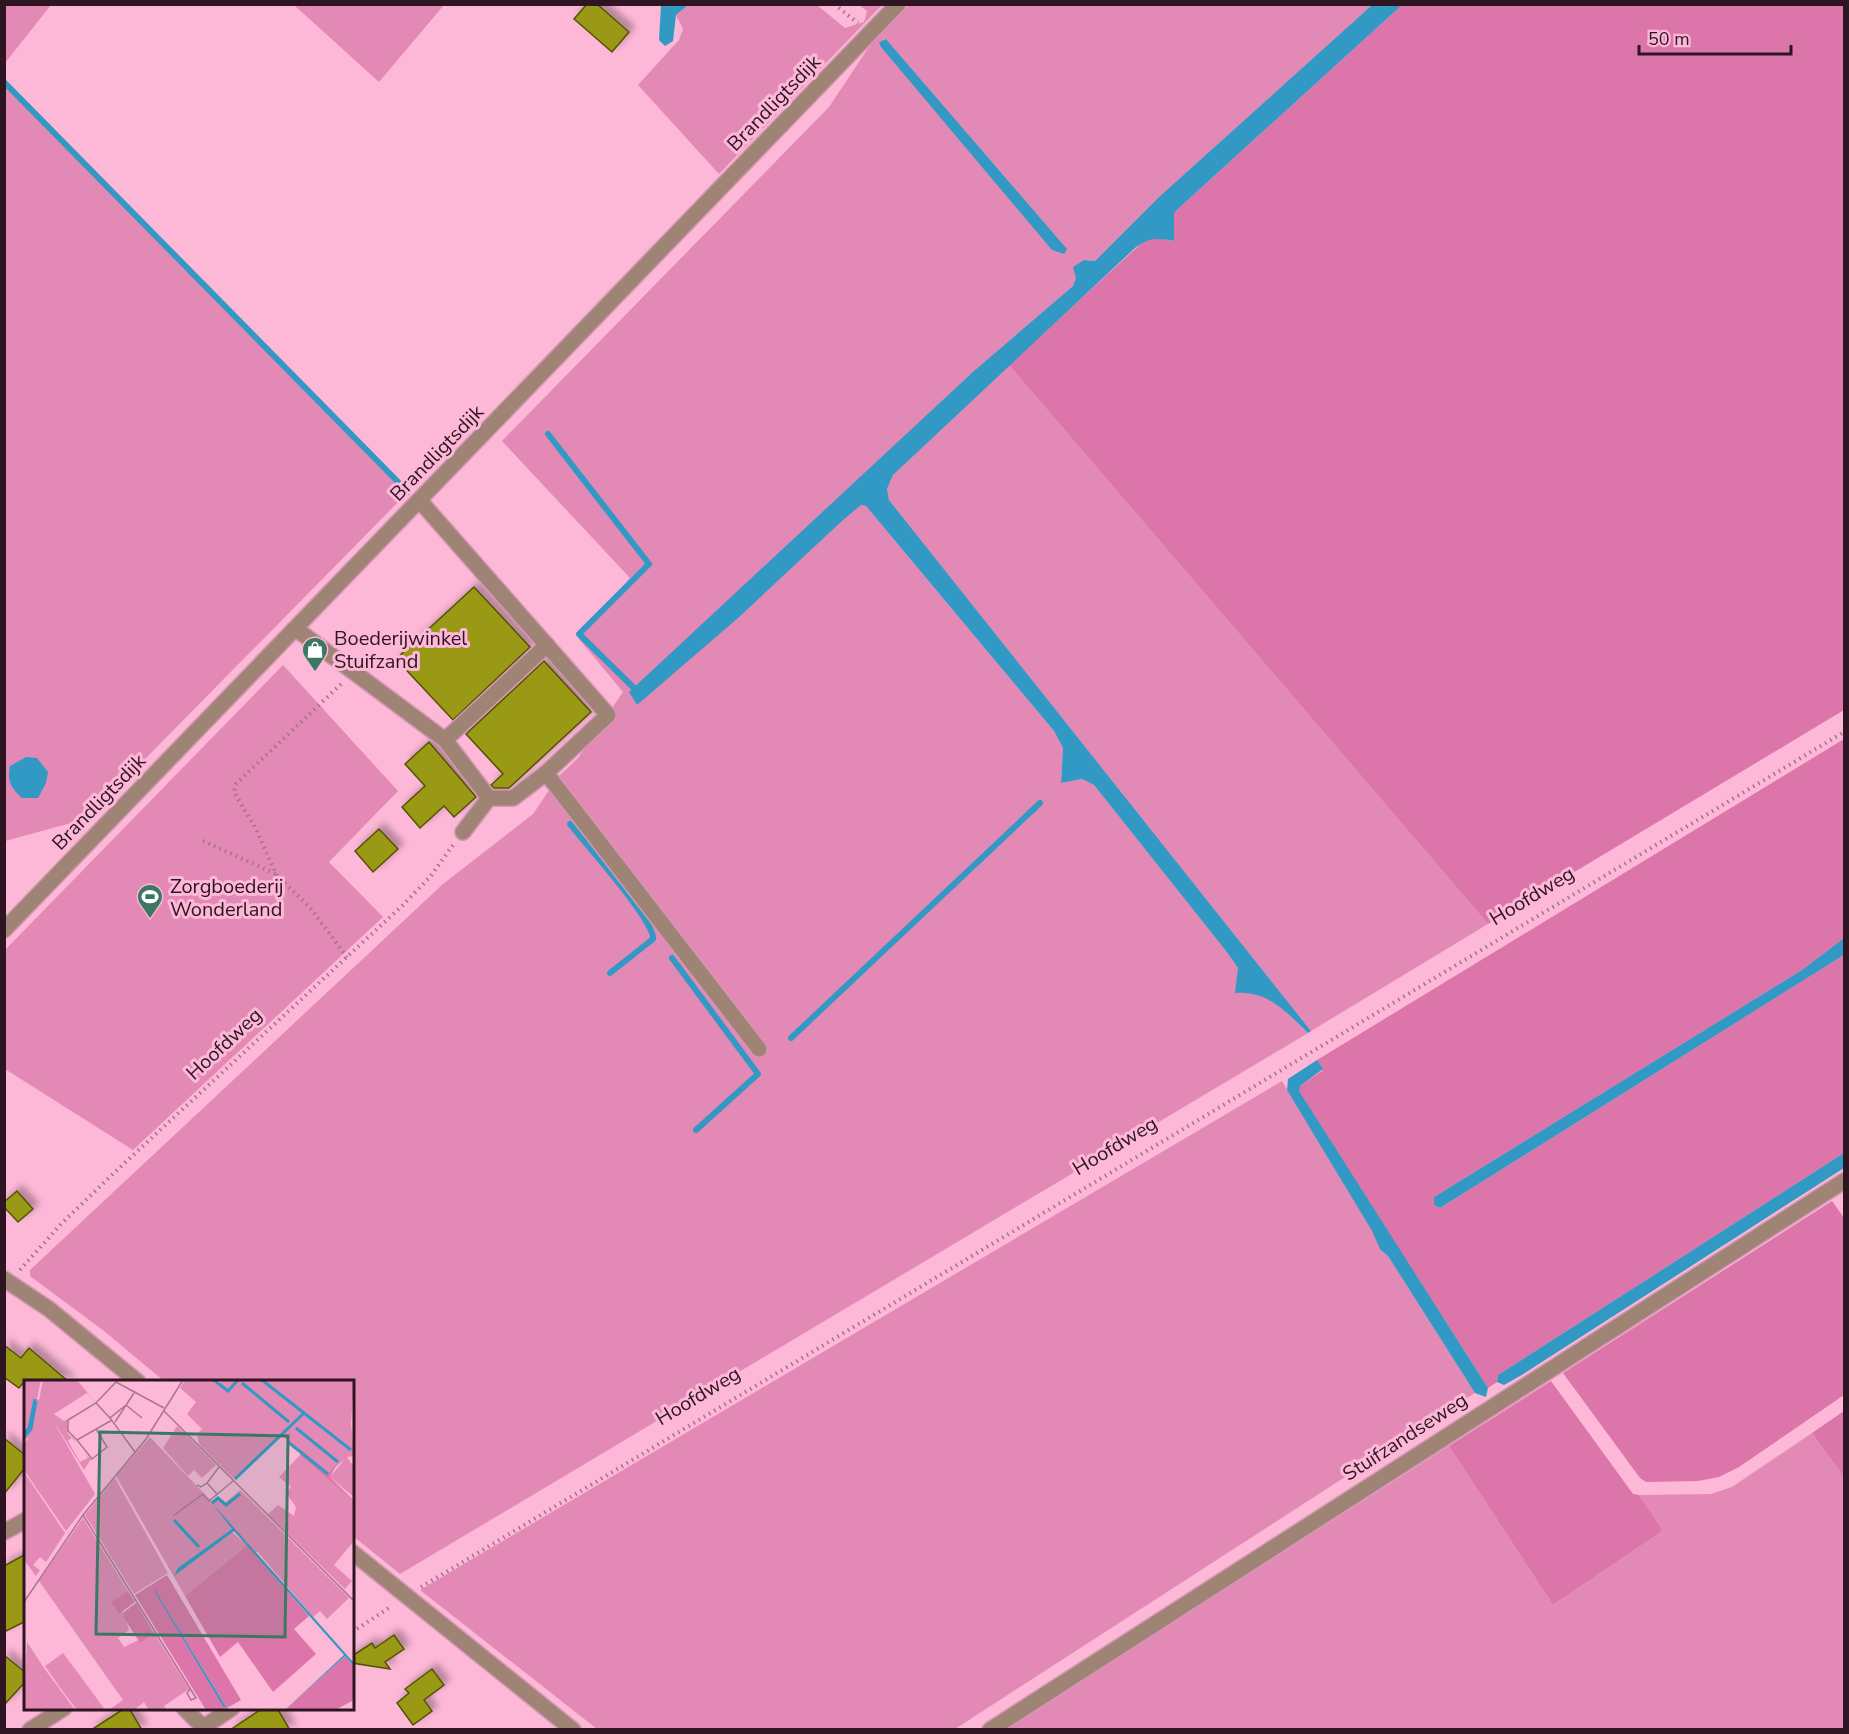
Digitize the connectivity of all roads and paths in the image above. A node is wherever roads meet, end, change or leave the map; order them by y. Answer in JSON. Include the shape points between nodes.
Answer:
{"nodes":[{"id":1,"x":834,"y":4,"type":"edge"},
{"id":2,"x":898,"y":4,"type":"edge"},
{"id":3,"x":870,"y":33,"type":"junction"},
{"id":4,"x":420,"y":501,"type":"junction"},
{"id":5,"x":296,"y":629,"type":"junction"},
{"id":6,"x":547,"y":645,"type":"junction"},
{"id":7,"x":353,"y":672,"type":"junction"},
{"id":8,"x":1845,"y":732,"type":"edge"},
{"id":9,"x":445,"y":740,"type":"junction"},
{"id":10,"x":546,"y":773,"type":"junction"},
{"id":11,"x":489,"y":798,"type":"junction"},
{"id":12,"x":463,"y":832,"type":"joint"},
{"id":13,"x":203,"y":841,"type":"dead end"},
{"id":14,"x":277,"y":875,"type":"junction"},
{"id":15,"x":4,"y":930,"type":"edge"},
{"id":16,"x":347,"y":957,"type":"junction"},
{"id":17,"x":759,"y":1049,"type":"dead end"},
{"id":18,"x":1845,"y":1181,"type":"edge"},
{"id":19,"x":7,"y":1280,"type":"edge"},
{"id":20,"x":136,"y":1380,"type":"edge"},
{"id":21,"x":24,"y":1521,"type":"edge"},
{"id":22,"x":4,"y":1532,"type":"edge"},
{"id":23,"x":354,"y":1554,"type":"edge"},
{"id":24,"x":407,"y":1595,"type":"junction"},
{"id":25,"x":354,"y":1631,"type":"edge"},
{"id":26,"x":61,"y":1710,"type":"edge"},
{"id":27,"x":186,"y":1710,"type":"edge"},
{"id":28,"x":229,"y":1710,"type":"edge"},
{"id":29,"x":205,"y":1728,"type":"edge"},
{"id":30,"x":30,"y":1730,"type":"edge"},
{"id":31,"x":573,"y":1730,"type":"edge"},
{"id":32,"x":990,"y":1730,"type":"edge"}],
"edges":[{"from":1,"to":3,"type":"path"},
{"from":2,"to":3,"type":"street","name":"Brandligtsdijk"},
{"from":3,"to":4,"type":"street","name":"Brandligtsdijk"},
{"from":4,"to":5,"type":"street","name":"Brandligtsdijk"},
{"from":4,"to":6,"type":"street"},
{"from":5,"to":7,"type":"street"},
{"from":5,"to":15,"type":"street","name":"Brandligtsdijk"},
{"from":6,"to":9,"type":"street"},
{"from":6,"to":10,"type":"street","via":[[608,715]]},
{"from":7,"to":9,"type":"street"},
{"from":7,"to":14,"type":"path","via":[[236,784],[235,798],[256,829]]},
{"from":8,"to":24,"type":"path","name":"Hoofdweg"},
{"from":9,"to":11,"type":"street"},
{"from":10,"to":11,"type":"street","via":[[513,798]]},
{"from":10,"to":17,"type":"street"},
{"from":11,"to":12,"type":"street"},
{"from":12,"to":16,"type":"path","name":"Hoofdweg","via":[[430,877]]},
{"from":13,"to":14,"type":"path"},
{"from":14,"to":16,"type":"path","via":[[311,909]]},
{"from":16,"to":19,"type":"path","name":"Hoofdweg","via":[[116,1171]]},
{"from":18,"to":32,"type":"street","name":"Stuifzandseweg"},
{"from":19,"to":20,"type":"street"},
{"from":21,"to":22,"type":"street"},
{"from":23,"to":24,"type":"street"},
{"from":24,"to":25,"type":"path","name":"Hoofdweg"},
{"from":24,"to":31,"type":"street"},
{"from":26,"to":30,"type":"street"},
{"from":27,"to":29,"type":"street"},
{"from":28,"to":29,"type":"street"}]}
